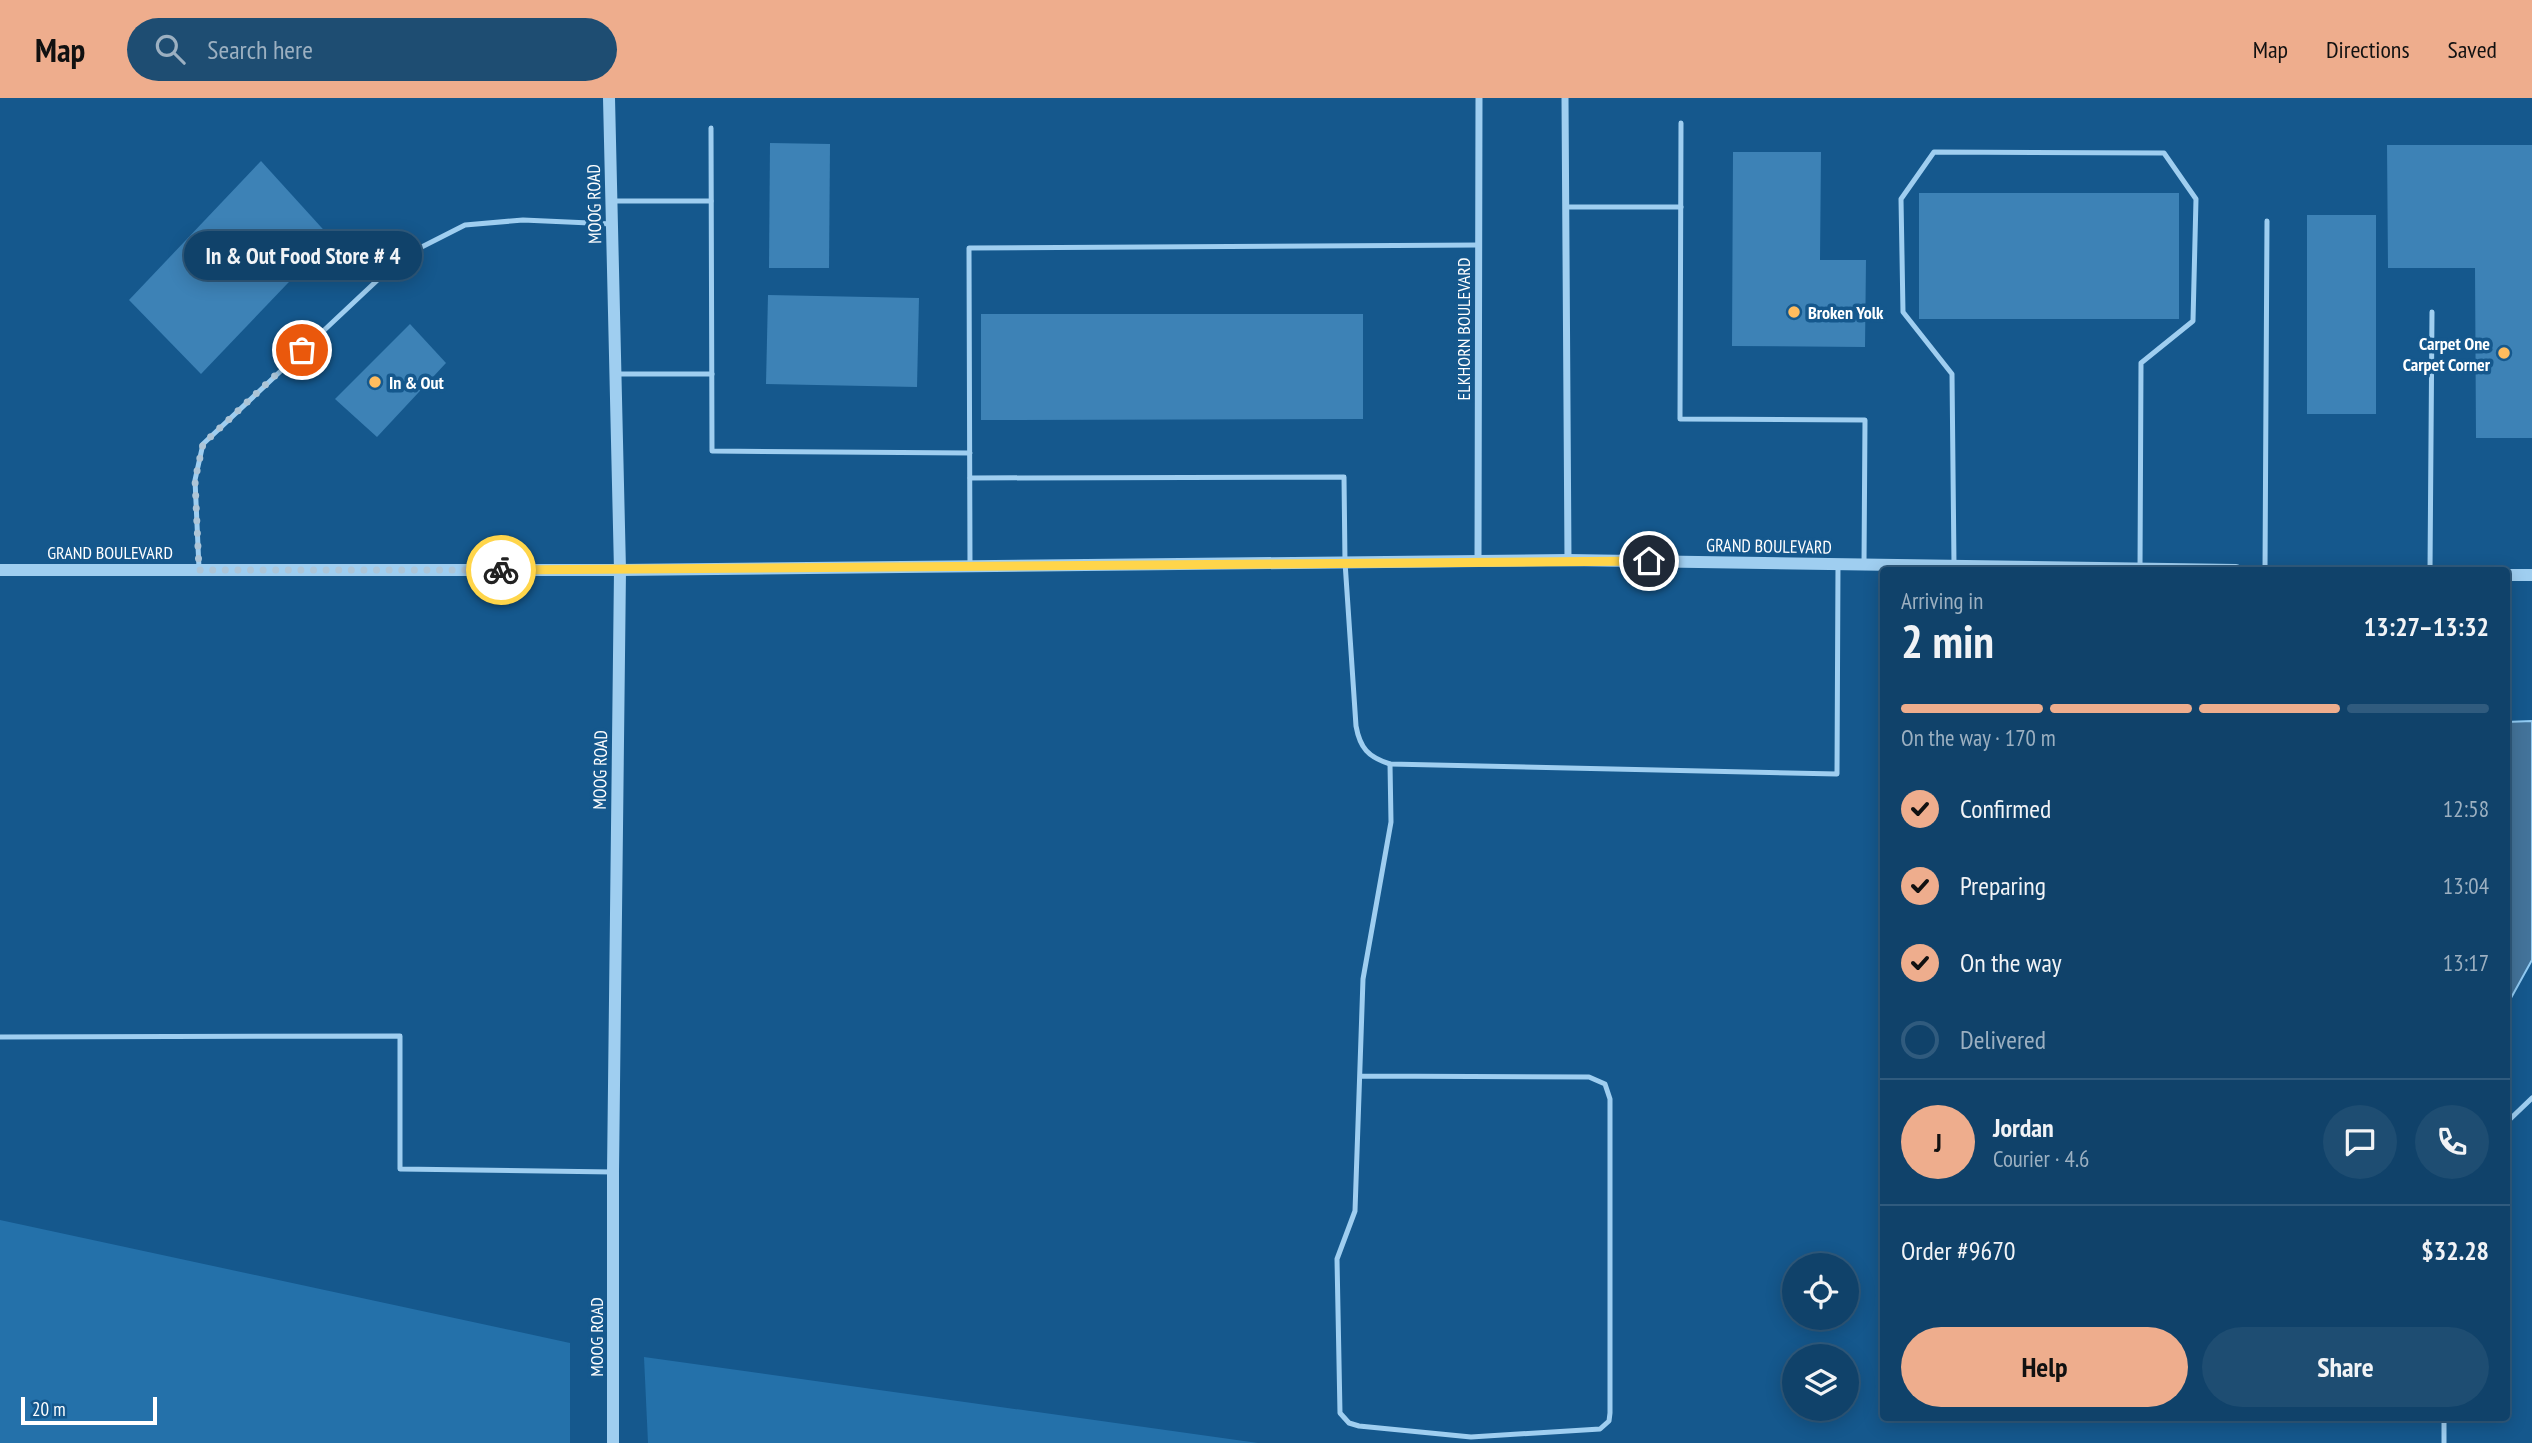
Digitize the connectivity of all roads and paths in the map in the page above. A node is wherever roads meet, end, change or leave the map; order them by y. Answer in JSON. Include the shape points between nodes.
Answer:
{"nodes":[{"id":1,"x":609,"y":98,"type":"edge"},
{"id":2,"x":1479,"y":98,"type":"edge"},
{"id":3,"x":1565,"y":98,"type":"edge"},
{"id":4,"x":1681,"y":123,"type":"dead end"},
{"id":5,"x":711,"y":128,"type":"dead end"},
{"id":6,"x":611,"y":201,"type":"junction"},
{"id":7,"x":711,"y":201,"type":"junction"},
{"id":8,"x":1566,"y":207,"type":"junction"},
{"id":9,"x":1681,"y":207,"type":"junction"},
{"id":10,"x":2267,"y":221,"type":"dead end"},
{"id":11,"x":612,"y":224,"type":"junction"},
{"id":12,"x":1479,"y":245,"type":"junction"},
{"id":13,"x":2431,"y":312,"type":"dead end"},
{"id":14,"x":615,"y":374,"type":"junction"},
{"id":15,"x":712,"y":374,"type":"junction"},
{"id":16,"x":970,"y":453,"type":"junction"},
{"id":17,"x":970,"y":478,"type":"junction"},
{"id":18,"x":1478,"y":560,"type":"junction"},
{"id":19,"x":1568,"y":560,"type":"junction"},
{"id":20,"x":1345,"y":562,"type":"junction"},
{"id":21,"x":1838,"y":564,"type":"junction"},
{"id":22,"x":1864,"y":564,"type":"junction"},
{"id":23,"x":970,"y":566,"type":"junction"},
{"id":24,"x":1954,"y":566,"type":"junction"},
{"id":25,"x":2016,"y":567,"type":"edge"},
{"id":26,"x":2140,"y":567,"type":"edge"},
{"id":27,"x":2265,"y":567,"type":"edge"},
{"id":28,"x":2430,"y":567,"type":"edge"},
{"id":29,"x":0,"y":570,"type":"edge"},
{"id":30,"x":199,"y":570,"type":"junction"},
{"id":31,"x":620,"y":570,"type":"junction"},
{"id":32,"x":2510,"y":575,"type":"edge"},
{"id":33,"x":2532,"y":575,"type":"edge"},
{"id":34,"x":1390,"y":764,"type":"junction"},
{"id":35,"x":0,"y":1037,"type":"edge"},
{"id":36,"x":1360,"y":1076,"type":"junction"},
{"id":37,"x":2532,"y":1098,"type":"edge"},
{"id":38,"x":2510,"y":1119,"type":"edge"},
{"id":39,"x":613,"y":1172,"type":"junction"},
{"id":40,"x":2444,"y":1421,"type":"edge"},
{"id":41,"x":613,"y":1443,"type":"edge"},
{"id":42,"x":2444,"y":1443,"type":"edge"}],
"edges":[{"from":1,"to":6,"type":"street","name":"MOOG ROAD"},
{"from":2,"to":12,"type":"street","name":"ELKHORN BOULEVARD"},
{"from":3,"to":8,"type":"street"},
{"from":4,"to":9,"type":"lane"},
{"from":5,"to":7,"type":"lane"},
{"from":6,"to":7,"type":"lane"},
{"from":6,"to":11,"type":"street","name":"MOOG ROAD"},
{"from":7,"to":15,"type":"lane"},
{"from":8,"to":9,"type":"lane"},
{"from":8,"to":19,"type":"street"},
{"from":9,"to":22,"type":"lane","via":[[1680,419],[1865,420]]},
{"from":10,"to":27,"type":"lane"},
{"from":11,"to":14,"type":"street","name":"MOOG ROAD"},
{"from":11,"to":30,"type":"lane","via":[[523,220],[465,225],[402,257],[203,444],[195,480]]},
{"from":12,"to":16,"type":"lane","via":[[968,248]]},
{"from":12,"to":18,"type":"street","name":"ELKHORN BOULEVARD"},
{"from":13,"to":28,"type":"lane"},
{"from":14,"to":15,"type":"lane"},
{"from":14,"to":31,"type":"street","name":"MOOG ROAD"},
{"from":15,"to":16,"type":"lane","via":[[712,451]]},
{"from":16,"to":17,"type":"lane"},
{"from":17,"to":20,"type":"lane","via":[[1344,477]]},
{"from":17,"to":23,"type":"lane"},
{"from":18,"to":19,"type":"street","name":"GRAND BOULEVARD"},
{"from":18,"to":20,"type":"street","name":"GRAND BOULEVARD"},
{"from":19,"to":21,"type":"street","name":"GRAND BOULEVARD"},
{"from":20,"to":23,"type":"street","name":"GRAND BOULEVARD"},
{"from":20,"to":34,"type":"lane","via":[[1359,740],[1364,751]]},
{"from":21,"to":22,"type":"street","name":"GRAND BOULEVARD"},
{"from":21,"to":34,"type":"lane","via":[[1837,774]]},
{"from":22,"to":24,"type":"street","name":"GRAND BOULEVARD"},
{"from":23,"to":31,"type":"street","name":"GRAND BOULEVARD"},
{"from":24,"to":25,"type":"street","name":"GRAND BOULEVARD"},
{"from":24,"to":26,"type":"lane","via":[[1952,374],[1903,312],[1901,199],[1934,152],[2164,153],[2196,198],[2193,321],[2141,363]]},
{"from":29,"to":30,"type":"street","name":"GRAND BOULEVARD"},
{"from":30,"to":31,"type":"street","name":"GRAND BOULEVARD"},
{"from":31,"to":39,"type":"street","name":"MOOG ROAD"},
{"from":32,"to":33,"type":"street"},
{"from":34,"to":36,"type":"lane","via":[[1391,822],[1363,979]]},
{"from":35,"to":39,"type":"lane","via":[[400,1036],[400,1169]]},
{"from":36,"to":36,"type":"lane","via":[[1355,1211],[1337,1259],[1343,1419],[1359,1426],[1471,1437],[1606,1425],[1610,1413],[1610,1099],[1605,1084],[1589,1077]]},
{"from":37,"to":38,"type":"lane"},
{"from":39,"to":41,"type":"street","name":"MOOG ROAD"},
{"from":40,"to":42,"type":"lane"}]}
